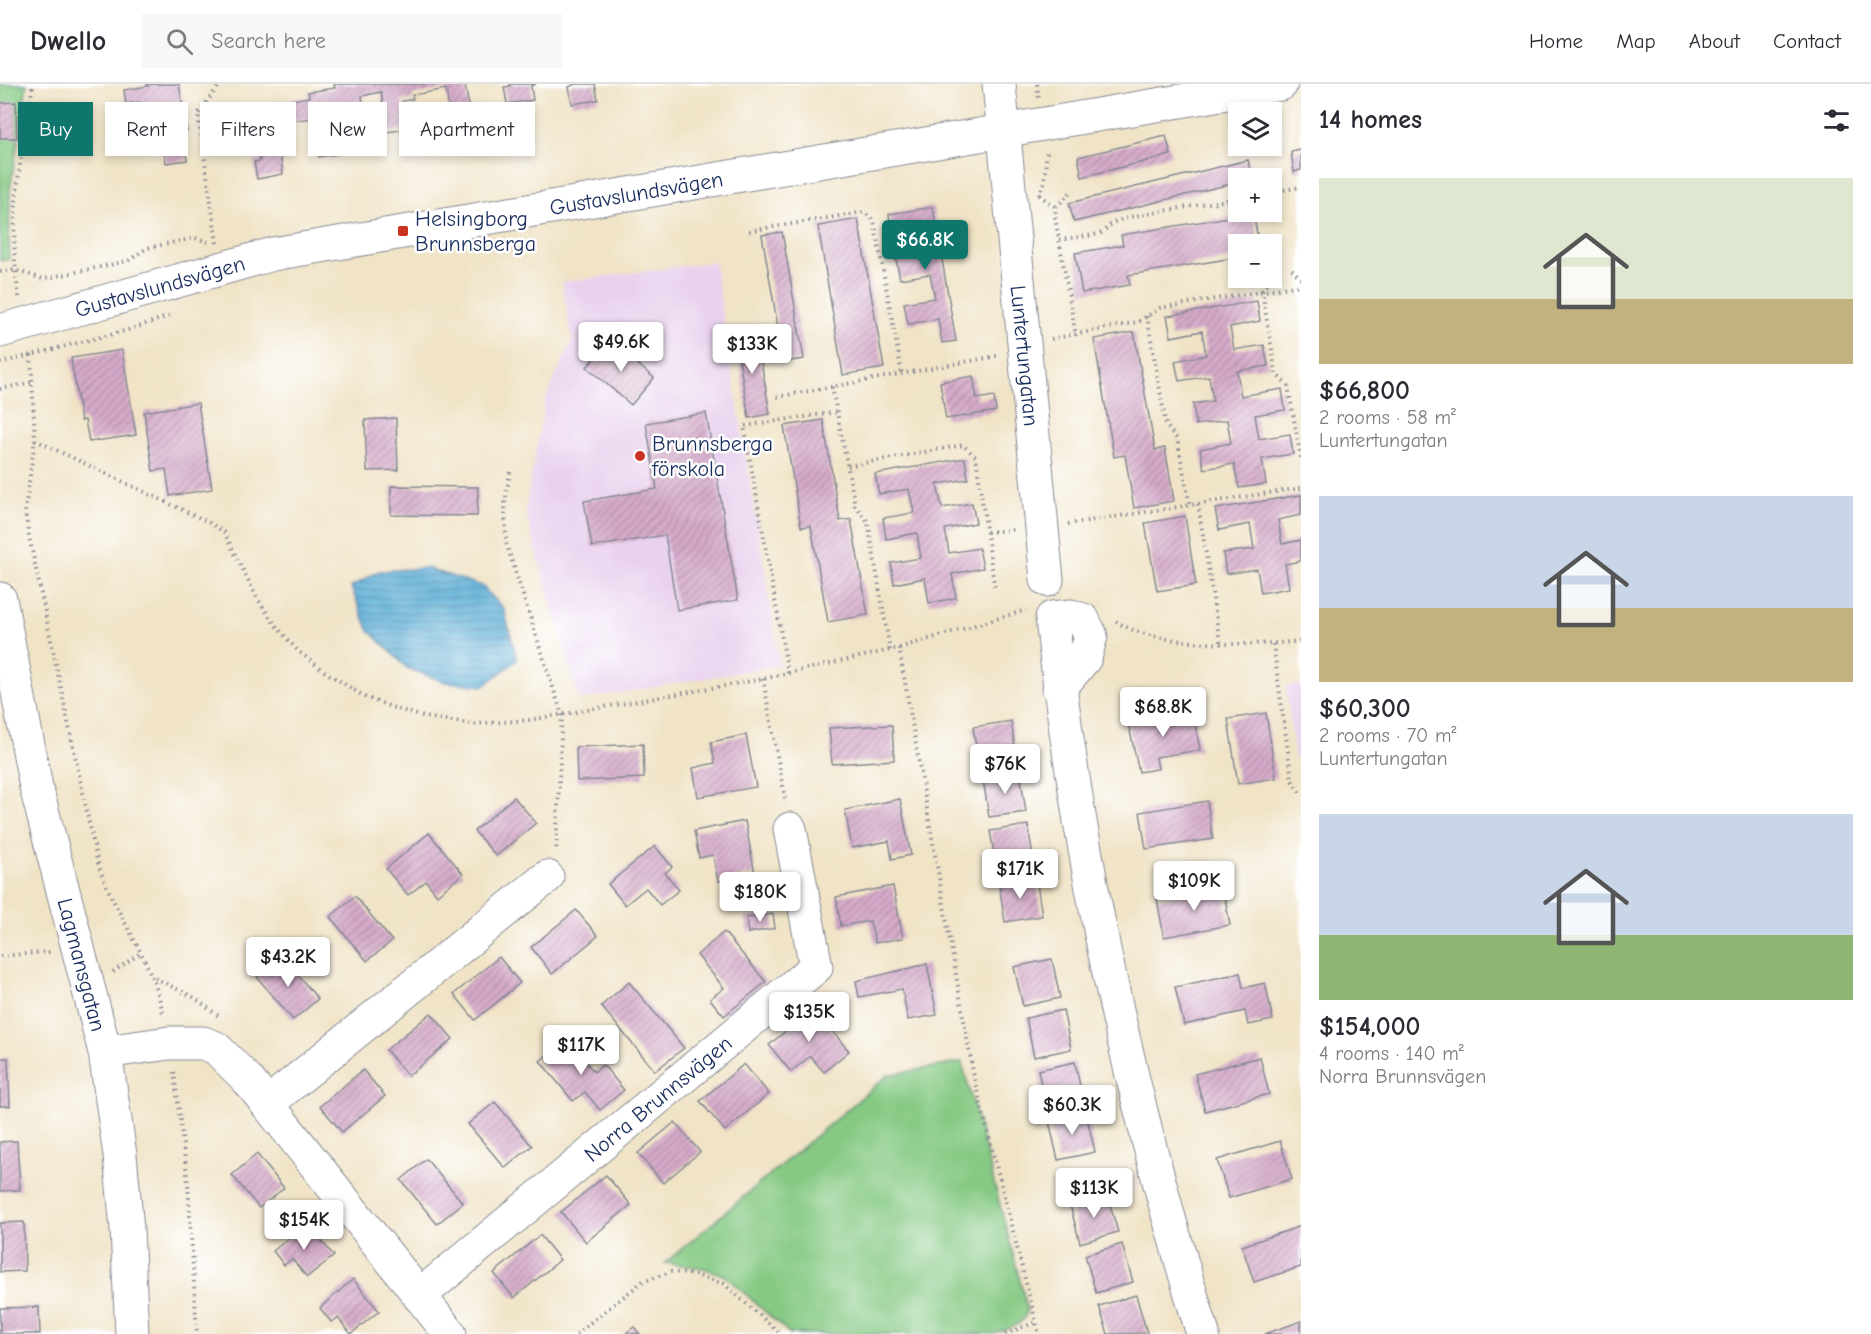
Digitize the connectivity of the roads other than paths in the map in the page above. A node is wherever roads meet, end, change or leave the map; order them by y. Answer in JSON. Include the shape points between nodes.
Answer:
{"nodes":[{"id":1,"x":999,"y":84,"type":"edge"},
{"id":2,"x":1281,"y":84,"type":"edge"},
{"id":3,"x":1003,"y":131,"type":"junction"},
{"id":4,"x":18,"y":338,"type":"edge"},
{"id":5,"x":1041,"y":593,"type":"road end"},
{"id":6,"x":0,"y":599,"type":"edge"},
{"id":7,"x":1059,"y":689,"type":"dead end"},
{"id":8,"x":790,"y":829,"type":"road end"},
{"id":9,"x":547,"y":877,"type":"road end"},
{"id":10,"x":105,"y":1052,"type":"junction"},
{"id":11,"x":267,"y":1104,"type":"junction"},
{"id":12,"x":419,"y":1296,"type":"junction"},
{"id":13,"x":132,"y":1334,"type":"edge"},
{"id":14,"x":450,"y":1334,"type":"edge"},
{"id":15,"x":1203,"y":1334,"type":"edge"}],
"edges":[{"from":1,"to":3,"type":"street","name":"Luntertungatan"},
{"from":2,"to":3,"type":"street","name":"Gustavslundsvägen"},
{"from":3,"to":4,"type":"street","name":"Gustavslundsvägen","via":[[273,254]]},
{"from":3,"to":5,"type":"street","name":"Luntertungatan","via":[[1042,528]]},
{"from":6,"to":10,"type":"street","name":"Lagmansgatan","via":[[36,787]]},
{"from":7,"to":15,"type":"street","via":[[1109,982],[1170,1228]]},
{"from":8,"to":12,"type":"street","name":"Norra Brunnsvägen","via":[[816,967]]},
{"from":9,"to":11,"type":"street"},
{"from":10,"to":11,"type":"street","via":[[169,1043],[203,1043],[216,1048]]},
{"from":10,"to":13,"type":"street","name":"Lagmansgatan","via":[[122,1166]]},
{"from":11,"to":12,"type":"street"},
{"from":12,"to":14,"type":"street"}]}
